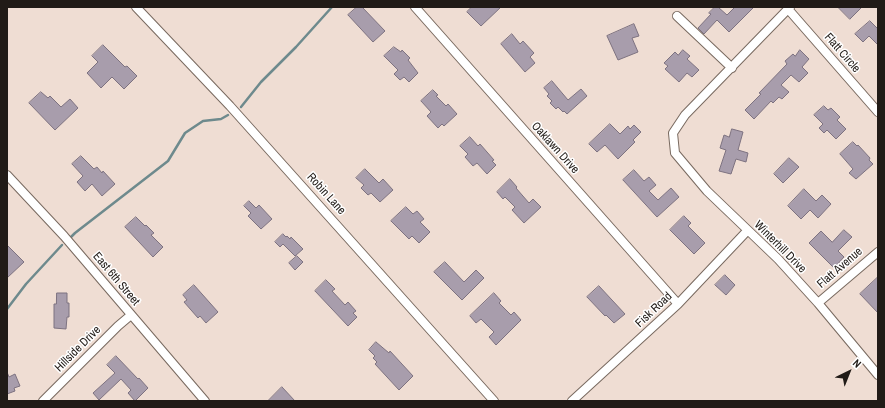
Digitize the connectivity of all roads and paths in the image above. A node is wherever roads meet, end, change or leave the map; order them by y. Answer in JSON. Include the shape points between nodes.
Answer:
{"nodes":[{"id":1,"x":136,"y":7,"type":"edge"},
{"id":2,"x":415,"y":7,"type":"edge"},
{"id":3,"x":789,"y":8,"type":"edge"},
{"id":4,"x":677,"y":16,"type":"dead end"},
{"id":5,"x":732,"y":68,"type":"junction"},
{"id":6,"x":878,"y":112,"type":"edge"},
{"id":7,"x":7,"y":175,"type":"edge"},
{"id":8,"x":747,"y":231,"type":"junction"},
{"id":9,"x":878,"y":252,"type":"edge"},
{"id":10,"x":818,"y":303,"type":"junction"},
{"id":11,"x":678,"y":304,"type":"junction"},
{"id":12,"x":131,"y":315,"type":"junction"},
{"id":13,"x":878,"y":375,"type":"edge"},
{"id":14,"x":43,"y":401,"type":"edge"},
{"id":15,"x":205,"y":401,"type":"edge"},
{"id":16,"x":494,"y":401,"type":"edge"},
{"id":17,"x":572,"y":401,"type":"edge"}],
"edges":[{"from":1,"to":16,"type":"street","name":"Robin Lane","via":[[230,106]]},
{"from":2,"to":11,"type":"street","name":"Oaklawn Drive"},
{"from":3,"to":5,"type":"street"},
{"from":3,"to":6,"type":"street","name":"Flatt Circle"},
{"from":4,"to":5,"type":"street"},
{"from":5,"to":8,"type":"street","name":"Winterhill Drive","via":[[685,115],[673,133],[675,153],[707,191]]},
{"from":7,"to":12,"type":"street","name":"East 6th Street","via":[[64,236]]},
{"from":8,"to":10,"type":"street","name":"Winterhill Drive","via":[[763,244]]},
{"from":8,"to":11,"type":"street","name":"Fisk Road"},
{"from":9,"to":10,"type":"street","name":"Flatt Avenue"},
{"from":10,"to":13,"type":"street","name":"Winterhill Drive"},
{"from":11,"to":17,"type":"street","name":"Fisk Road"},
{"from":12,"to":14,"type":"street","name":"Hillside Drive"},
{"from":12,"to":15,"type":"street","name":"East 6th Street"}]}
